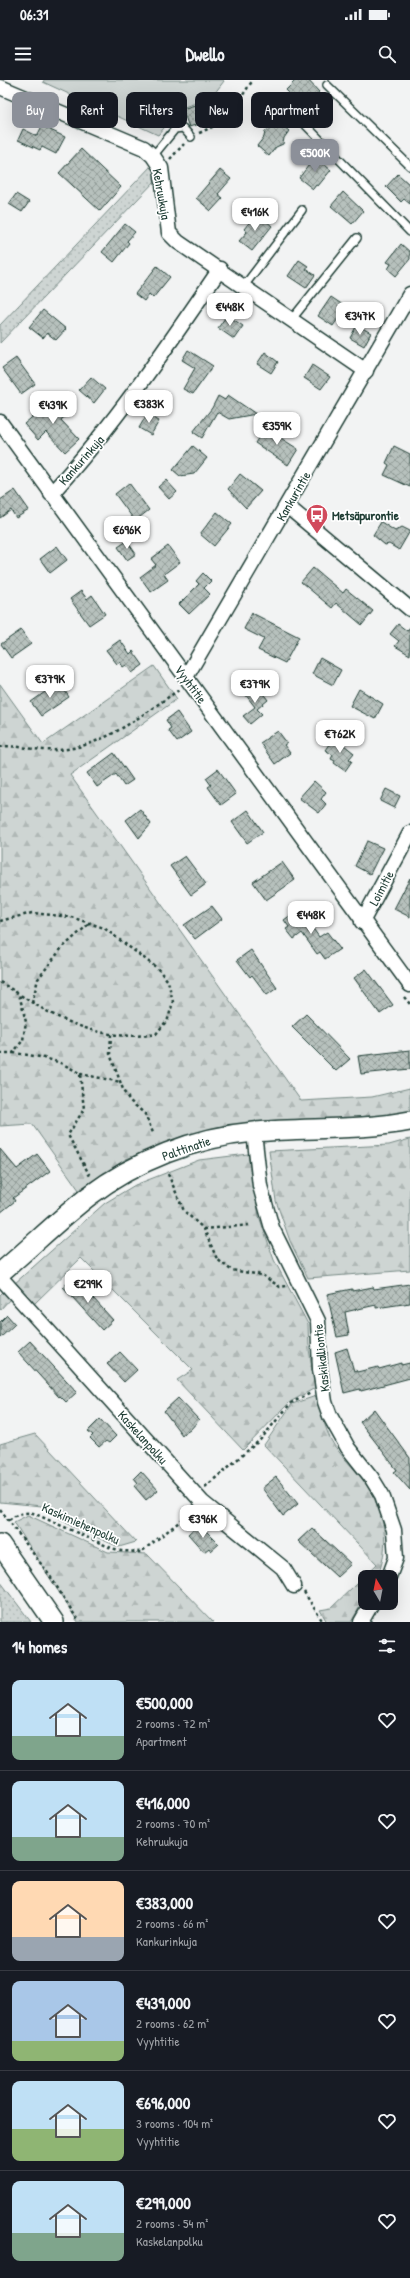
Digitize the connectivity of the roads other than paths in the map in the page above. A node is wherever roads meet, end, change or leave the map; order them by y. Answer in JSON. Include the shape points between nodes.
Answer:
{"nodes":[{"id":1,"x":327,"y":85,"type":"dead end"},
{"id":2,"x":0,"y":87,"type":"edge"},
{"id":3,"x":309,"y":128,"type":"edge"},
{"id":4,"x":191,"y":137,"type":"road end"},
{"id":5,"x":157,"y":162,"type":"junction"},
{"id":6,"x":410,"y":166,"type":"edge"},
{"id":7,"x":302,"y":210,"type":"dead end"},
{"id":8,"x":410,"y":232,"type":"edge"},
{"id":9,"x":357,"y":238,"type":"dead end"},
{"id":10,"x":220,"y":269,"type":"junction"},
{"id":11,"x":244,"y":286,"type":"junction"},
{"id":12,"x":410,"y":294,"type":"edge"},
{"id":13,"x":292,"y":319,"type":"junction"},
{"id":14,"x":366,"y":371,"type":"junction"},
{"id":15,"x":0,"y":422,"type":"edge"},
{"id":16,"x":51,"y":494,"type":"junction"},
{"id":17,"x":287,"y":506,"type":"junction"},
{"id":18,"x":410,"y":609,"type":"edge"},
{"id":19,"x":183,"y":683,"type":"junction"},
{"id":20,"x":410,"y":833,"type":"edge"},
{"id":21,"x":362,"y":922,"type":"junction"},
{"id":22,"x":410,"y":986,"type":"edge"},
{"id":23,"x":410,"y":1121,"type":"edge"},
{"id":24,"x":254,"y":1132,"type":"junction"},
{"id":25,"x":0,"y":1273,"type":"edge"},
{"id":26,"x":0,"y":1277,"type":"edge"},
{"id":27,"x":0,"y":1544,"type":"edge"},
{"id":28,"x":392,"y":1570,"type":"edge"},
{"id":29,"x":294,"y":1586,"type":"road end"},
{"id":30,"x":368,"y":1610,"type":"edge"},
{"id":31,"x":54,"y":1622,"type":"edge"},
{"id":32,"x":361,"y":1622,"type":"edge"}],
"edges":[{"from":1,"to":6,"type":"lane"},
{"from":2,"to":5,"type":"street","name":"Kehruukuja","via":[[144,148]]},
{"from":3,"to":8,"type":"lane"},
{"from":4,"to":5,"type":"lane","via":[[183,128],[175,129]]},
{"from":5,"to":10,"type":"street","name":"Kehruukuja","via":[[169,233],[178,242]]},
{"from":7,"to":11,"type":"lane"},
{"from":9,"to":13,"type":"lane"},
{"from":10,"to":11,"type":"street","name":"Kehruukuja"},
{"from":10,"to":16,"type":"street","name":"Kankurinkuja","via":[[120,414]]},
{"from":11,"to":13,"type":"street","name":"Kehruukuja"},
{"from":12,"to":14,"type":"street","name":"Kankurintie"},
{"from":13,"to":14,"type":"street","name":"Kehruukuja"},
{"from":14,"to":17,"type":"street","name":"Kankurintie"},
{"from":15,"to":16,"type":"street","name":"Vyyhtitie"},
{"from":16,"to":19,"type":"street","name":"Vyyhtitie"},
{"from":17,"to":18,"type":"street"},
{"from":17,"to":19,"type":"street","name":"Kankurintie"},
{"from":19,"to":21,"type":"street","name":"Vyyhtitie"},
{"from":20,"to":21,"type":"street","name":"Loimitie"},
{"from":21,"to":22,"type":"street","name":"Vyyhtitie"},
{"from":23,"to":24,"type":"street","name":"Palttinatie","via":[[383,1126]]},
{"from":24,"to":25,"type":"street","name":"Palttinatie","via":[[224,1136],[174,1151],[132,1171],[90,1196]]},
{"from":24,"to":28,"type":"street","name":"Kaskikalliontie","via":[[260,1186],[272,1228],[318,1321],[320,1369],[325,1402],[345,1444],[382,1495],[394,1530],[396,1558]]},
{"from":26,"to":29,"type":"street","name":"Kaskelanpolku","via":[[199,1498],[283,1568]]},
{"from":27,"to":31,"type":"street"},
{"from":30,"to":32,"type":"street"}]}
